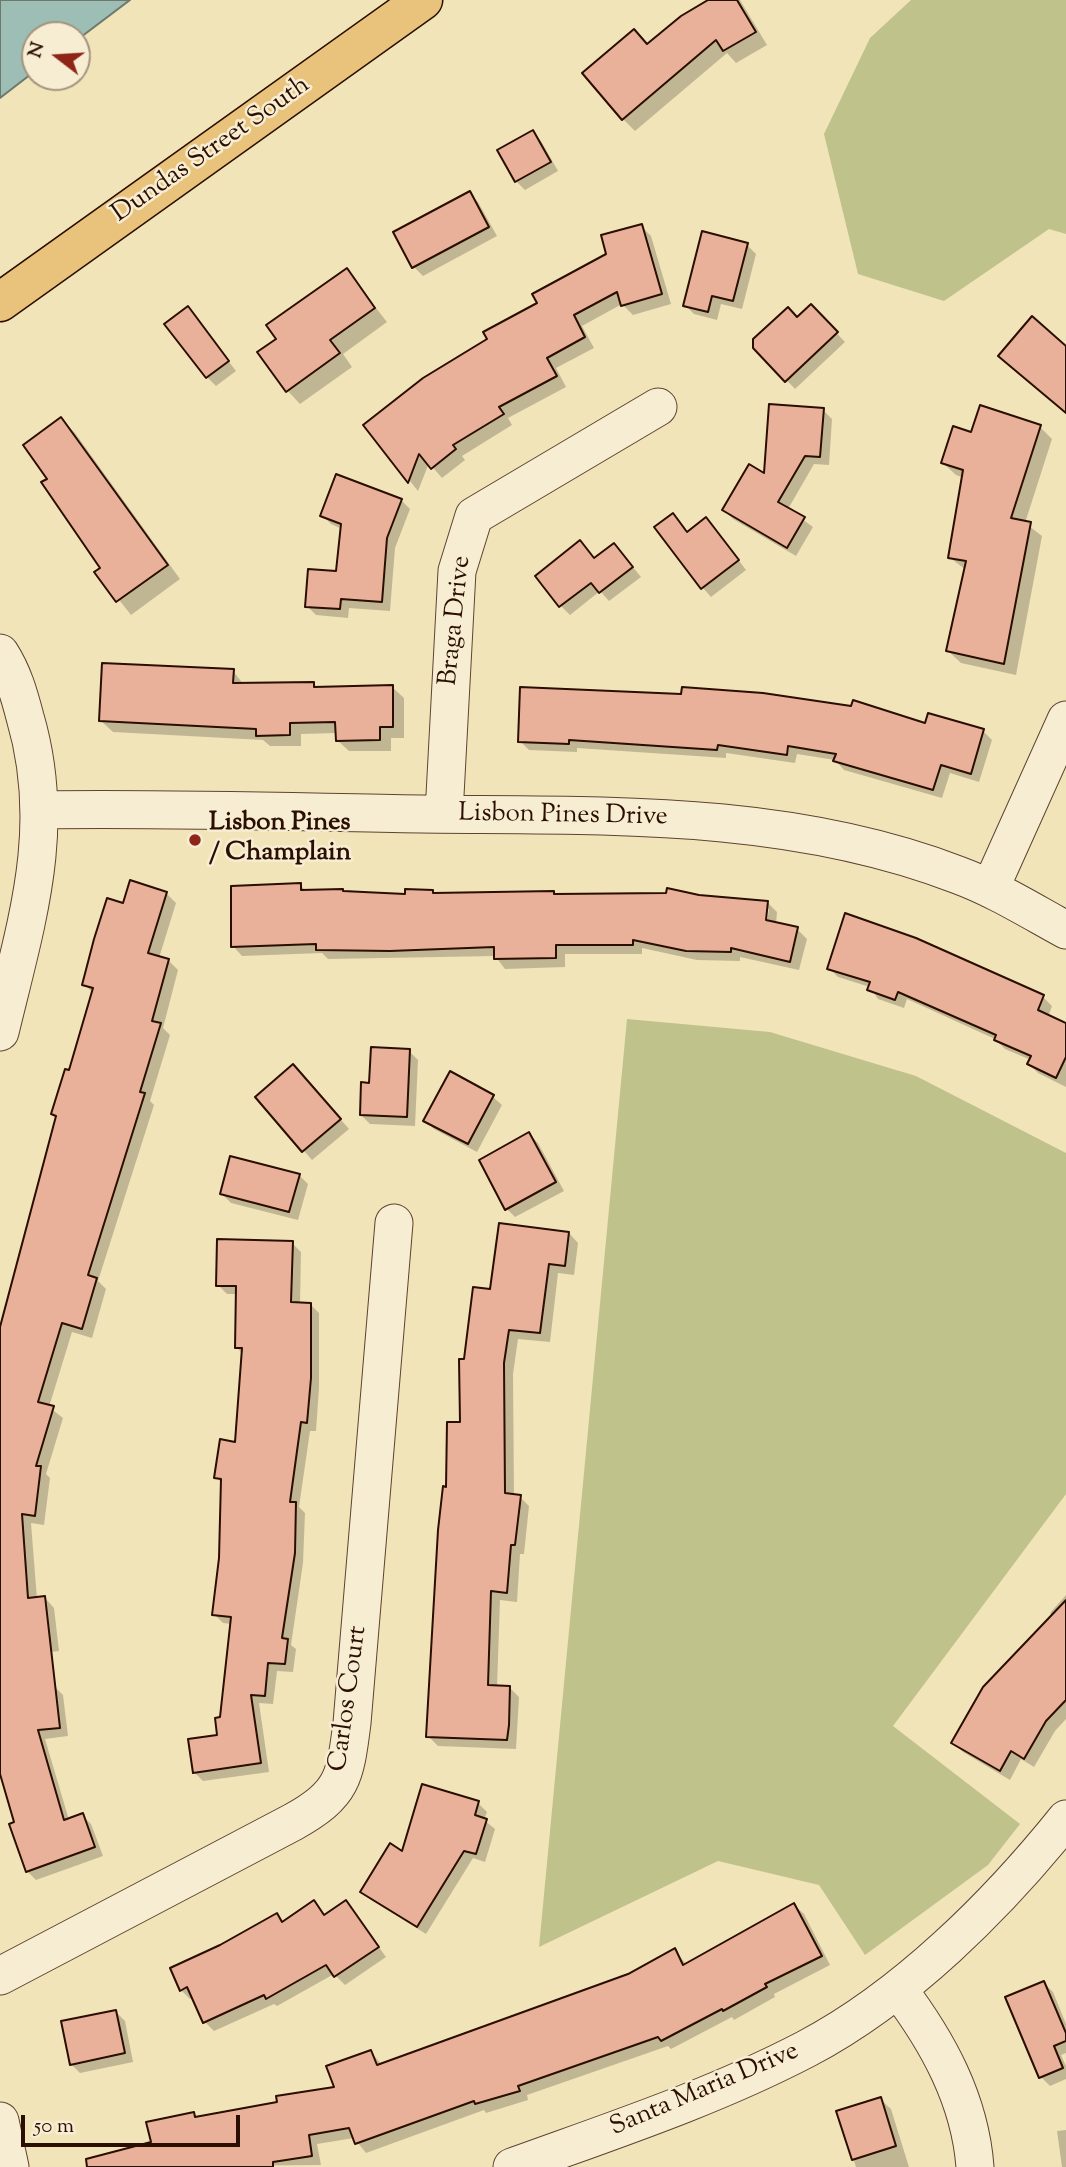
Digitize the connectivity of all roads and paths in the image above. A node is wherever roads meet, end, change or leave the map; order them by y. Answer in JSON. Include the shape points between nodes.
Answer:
{"nodes":[{"id":1,"x":424,"y":0,"type":"edge"},
{"id":2,"x":0,"y":302,"type":"edge"},
{"id":3,"x":658,"y":407,"type":"dead end"},
{"id":4,"x":0,"y":653,"type":"edge"},
{"id":5,"x":1066,"y":720,"type":"edge"},
{"id":6,"x":40,"y":810,"type":"junction"},
{"id":7,"x":443,"y":814,"type":"junction"},
{"id":8,"x":990,"y":889,"type":"junction"},
{"id":9,"x":1066,"y":930,"type":"edge"},
{"id":10,"x":0,"y":1031,"type":"edge"},
{"id":11,"x":394,"y":1223,"type":"dead end"},
{"id":12,"x":1066,"y":1819,"type":"edge"},
{"id":13,"x":0,"y":1976,"type":"edge"},
{"id":14,"x":898,"y":1989,"type":"junction"},
{"id":15,"x":0,"y":2121,"type":"edge"},
{"id":16,"x":10,"y":2167,"type":"edge"},
{"id":17,"x":512,"y":2167,"type":"edge"},
{"id":18,"x":975,"y":2167,"type":"edge"}],
"edges":[{"from":1,"to":2,"type":"main road","name":"Dundas Street South"},
{"from":3,"to":7,"type":"street","name":"Braga Drive","via":[[474,516],[457,571]]},
{"from":4,"to":6,"type":"street","via":[[16,683],[32,741]]},
{"from":5,"to":8,"type":"street"},
{"from":6,"to":7,"type":"street","name":"Lisbon Pines Drive"},
{"from":6,"to":10,"type":"street","via":[[32,897]]},
{"from":7,"to":8,"type":"street","name":"Lisbon Pines Drive","via":[[656,819],[791,830],[899,855]]},
{"from":8,"to":9,"type":"street","name":"Lisbon Pines Drive"},
{"from":11,"to":13,"type":"street","name":"Carlos Court","via":[[352,1723],[343,1776],[334,1794],[293,1822]]},
{"from":12,"to":14,"type":"street","name":"Santa Maria Drive","via":[[1006,1889]]},
{"from":14,"to":17,"type":"street","name":"Santa Maria Drive","via":[[808,2048],[703,2098]]},
{"from":14,"to":18,"type":"street","via":[[954,2078],[973,2140]]},
{"from":15,"to":16,"type":"street"}]}
